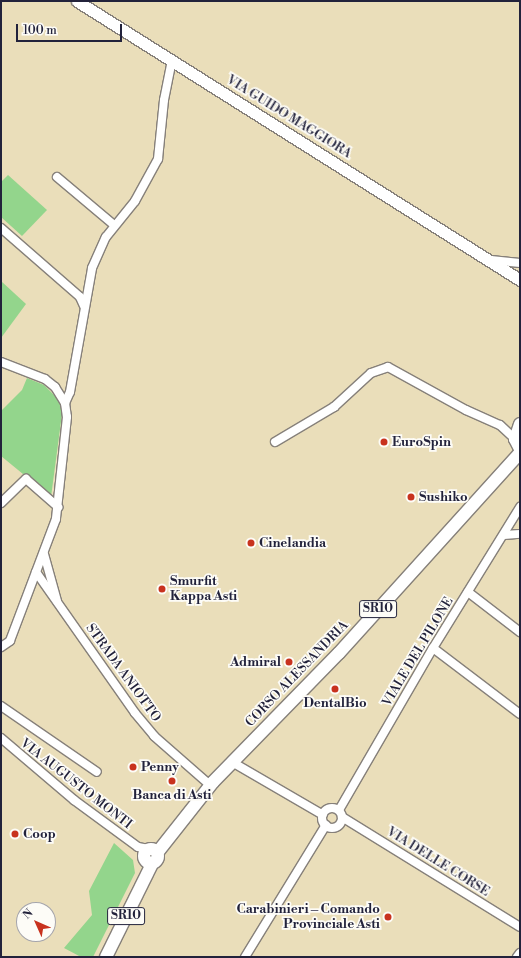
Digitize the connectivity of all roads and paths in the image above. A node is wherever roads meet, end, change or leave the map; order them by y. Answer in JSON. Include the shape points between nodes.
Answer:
{"nodes":[{"id":1,"x":77,"y":1,"type":"edge"},
{"id":2,"x":172,"y":60,"type":"junction"},
{"id":3,"x":57,"y":177,"type":"dead end"},
{"id":4,"x":114,"y":225,"type":"junction"},
{"id":5,"x":1,"y":228,"type":"edge"},
{"id":6,"x":486,"y":259,"type":"junction"},
{"id":7,"x":520,"y":263,"type":"edge"},
{"id":8,"x":520,"y":279,"type":"edge"},
{"id":9,"x":84,"y":306,"type":"junction"},
{"id":10,"x":1,"y":362,"type":"edge"},
{"id":11,"x":65,"y":403,"type":"junction"},
{"id":12,"x":520,"y":423,"type":"edge"},
{"id":13,"x":500,"y":425,"type":"junction"},
{"id":14,"x":275,"y":442,"type":"dead end"},
{"id":15,"x":517,"y":444,"type":"edge"},
{"id":16,"x":520,"y":454,"type":"edge"},
{"id":17,"x":1,"y":502,"type":"edge"},
{"id":18,"x":58,"y":507,"type":"junction"},
{"id":19,"x":520,"y":507,"type":"edge"},
{"id":20,"x":520,"y":534,"type":"edge"},
{"id":21,"x":504,"y":535,"type":"junction"},
{"id":22,"x":44,"y":554,"type":"junction"},
{"id":23,"x":36,"y":572,"type":"junction"},
{"id":24,"x":468,"y":592,"type":"junction"},
{"id":25,"x":57,"y":602,"type":"junction"},
{"id":26,"x":520,"y":632,"type":"edge"},
{"id":27,"x":1,"y":647,"type":"edge"},
{"id":28,"x":433,"y":648,"type":"junction"},
{"id":29,"x":1,"y":706,"type":"edge"},
{"id":30,"x":518,"y":709,"type":"edge"},
{"id":31,"x":1,"y":738,"type":"edge"},
{"id":32,"x":232,"y":762,"type":"junction"},
{"id":33,"x":97,"y":772,"type":"dead end"},
{"id":34,"x":210,"y":785,"type":"junction"},
{"id":35,"x":340,"y":814,"type":"junction"},
{"id":36,"x":323,"y":815,"type":"junction"},
{"id":37,"x":326,"y":825,"type":"junction"},
{"id":38,"x":150,"y":852,"type":"junction"},
{"id":39,"x":520,"y":927,"type":"edge"},
{"id":40,"x":520,"y":953,"type":"edge"},
{"id":41,"x":106,"y":957,"type":"edge"},
{"id":42,"x":245,"y":957,"type":"edge"},
{"id":43,"x":517,"y":957,"type":"edge"}],
"edges":[{"from":1,"to":2,"type":"street","name":"VIA GUIDO MAGGIORA"},
{"from":2,"to":4,"type":"street","via":[[164,100],[158,159],[131,206]]},
{"from":2,"to":6,"type":"street","name":"VIA GUIDO MAGGIORA"},
{"from":3,"to":4,"type":"street"},
{"from":4,"to":9,"type":"street","via":[[92,268]]},
{"from":5,"to":9,"type":"street","via":[[80,297]]},
{"from":6,"to":7,"type":"street","name":"VIA GUIDO MAGGIORA"},
{"from":6,"to":8,"type":"street","name":"VIA GUIDO MAGGIORA"},
{"from":9,"to":11,"type":"street","via":[[70,392]]},
{"from":10,"to":11,"type":"street","via":[[45,379],[55,387]]},
{"from":11,"to":18,"type":"street","via":[[67,417]]},
{"from":12,"to":13,"type":"street"},
{"from":12,"to":15,"type":"main road"},
{"from":13,"to":14,"type":"street","via":[[466,410],[388,367],[371,373],[334,407]]},
{"from":13,"to":15,"type":"street"},
{"from":16,"to":32,"type":"main road","name":"CORSO ALESSANDRIA","number":"SR10","via":[[339,653]]},
{"from":17,"to":18,"type":"street","via":[[26,479]]},
{"from":18,"to":22,"type":"street"},
{"from":19,"to":21,"type":"street","name":"VIALE DEL PILONE"},
{"from":20,"to":21,"type":"street"},
{"from":21,"to":24,"type":"street","name":"VIALE DEL PILONE"},
{"from":22,"to":23,"type":"street"},
{"from":22,"to":25,"type":"street","name":"STRADA ANIOTTO"},
{"from":23,"to":25,"type":"street","name":"STRADA ANIOTTO"},
{"from":23,"to":27,"type":"street","via":[[10,641]]},
{"from":24,"to":26,"type":"street"},
{"from":24,"to":28,"type":"street","name":"VIALE DEL PILONE"},
{"from":25,"to":34,"type":"street","name":"STRADA ANIOTTO","via":[[149,730]]},
{"from":28,"to":30,"type":"street"},
{"from":28,"to":35,"type":"street","name":"VIALE DEL PILONE"},
{"from":29,"to":33,"type":"street","name":"VIA AUGUSTO MONTI"},
{"from":31,"to":38,"type":"street","name":"VIA AUGUSTO MONTI","via":[[74,800]]},
{"from":32,"to":34,"type":"main road","name":"CORSO ALESSANDRIA","number":"SR10"},
{"from":32,"to":36,"type":"street"},
{"from":34,"to":38,"type":"main road","name":"CORSO ALESSANDRIA","number":"SR10"},
{"from":35,"to":36,"type":"street","via":[[330,809]]},
{"from":35,"to":37,"type":"street","name":"VIALE DEL PILONE","via":[[338,826],[332,828]]},
{"from":35,"to":39,"type":"street","name":"VIA DELLE CORSE"},
{"from":36,"to":37,"type":"street"},
{"from":37,"to":42,"type":"street"},
{"from":38,"to":41,"type":"main road","number":"SR10","via":[[146,875]]},
{"from":40,"to":43,"type":"street"}]}
